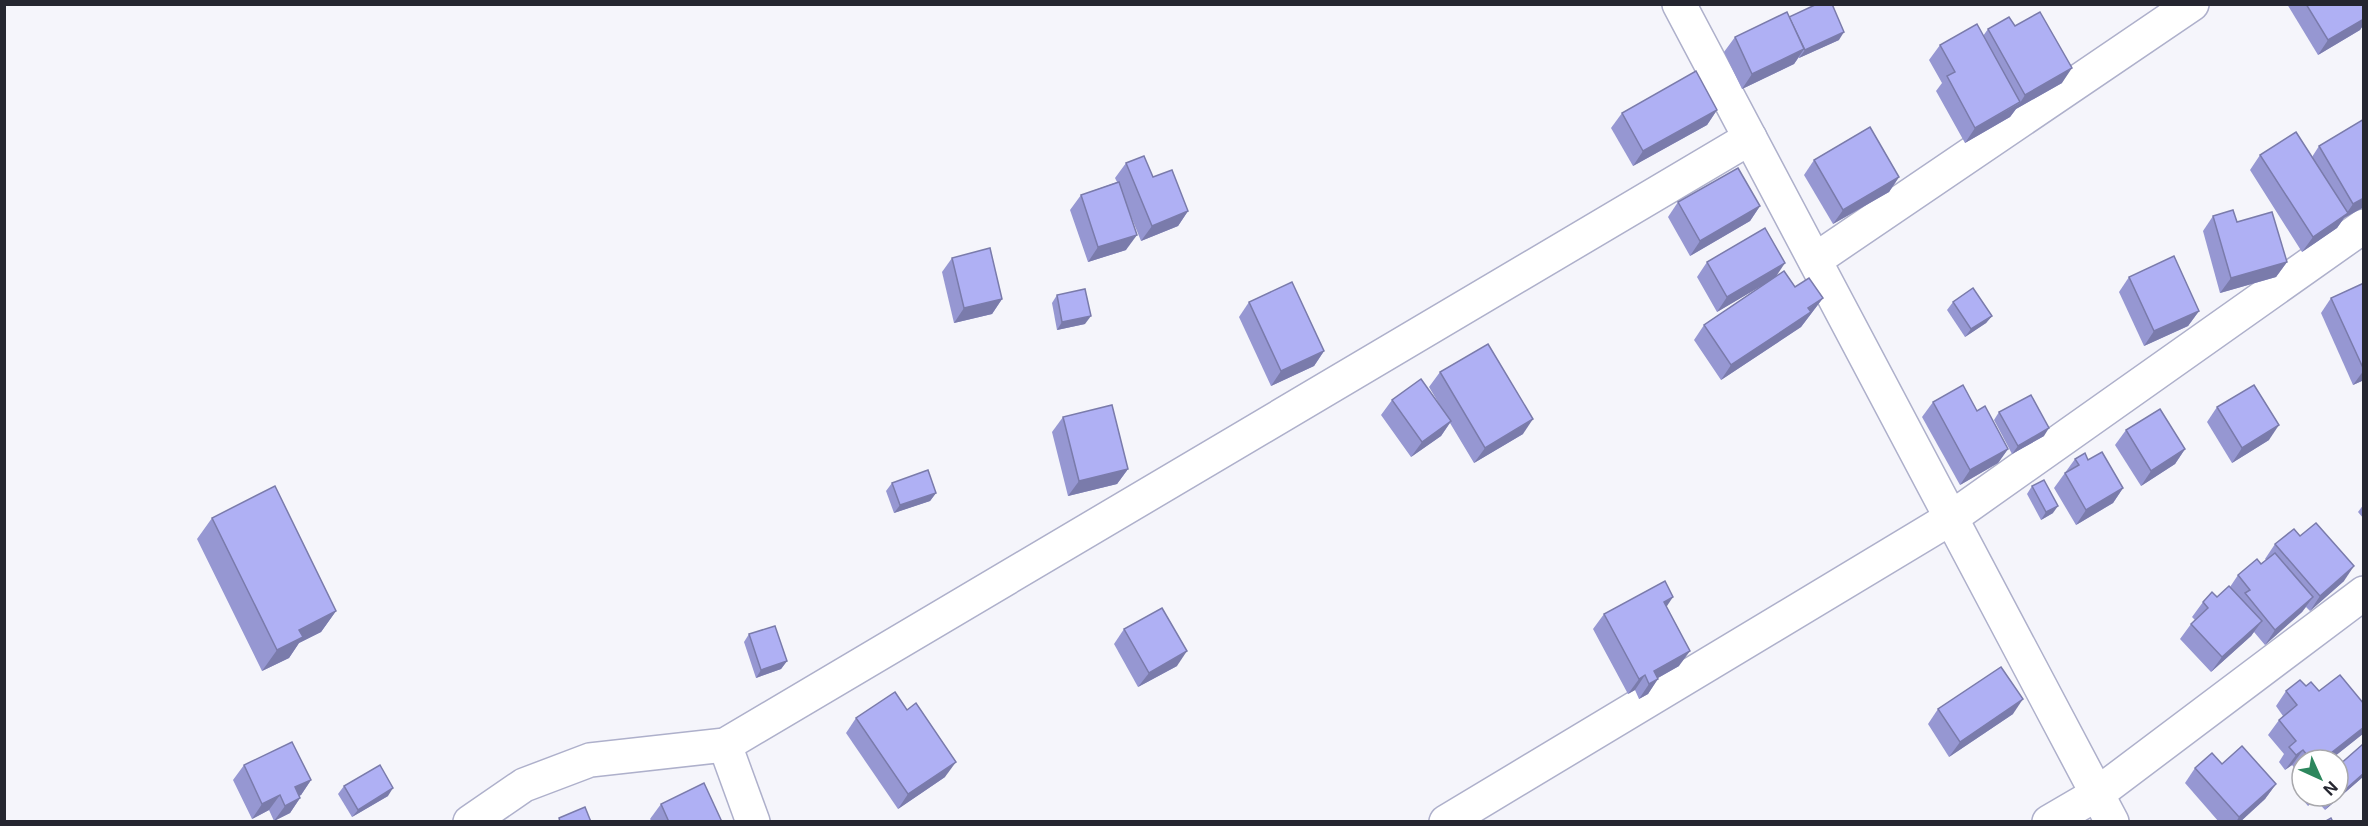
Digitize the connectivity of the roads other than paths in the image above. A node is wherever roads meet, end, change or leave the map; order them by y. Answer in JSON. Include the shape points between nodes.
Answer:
{"nodes":[{"id":1,"x":1679,"y":4,"type":"edge"},
{"id":2,"x":2192,"y":4,"type":"edge"},
{"id":3,"x":1750,"y":138,"type":"junction"},
{"id":4,"x":2364,"y":226,"type":"edge"},
{"id":5,"x":1815,"y":260,"type":"junction"},
{"id":6,"x":1951,"y":518,"type":"junction"},
{"id":7,"x":2364,"y":593,"type":"edge"},
{"id":8,"x":725,"y":745,"type":"junction"},
{"id":9,"x":2104,"y":808,"type":"edge"},
{"id":10,"x":470,"y":822,"type":"edge"},
{"id":11,"x":753,"y":822,"type":"edge"},
{"id":12,"x":1446,"y":822,"type":"edge"},
{"id":13,"x":2049,"y":822,"type":"edge"}],
"edges":[{"from":1,"to":3,"type":"street"},
{"from":2,"to":5,"type":"street"},
{"from":3,"to":5,"type":"street"},
{"from":3,"to":8,"type":"street"},
{"from":4,"to":6,"type":"street"},
{"from":5,"to":6,"type":"street"},
{"from":6,"to":9,"type":"street"},
{"from":6,"to":12,"type":"street"},
{"from":7,"to":9,"type":"street"},
{"from":8,"to":10,"type":"street","via":[[590,760],[524,785]]},
{"from":8,"to":11,"type":"street"},
{"from":9,"to":13,"type":"street"}]}
